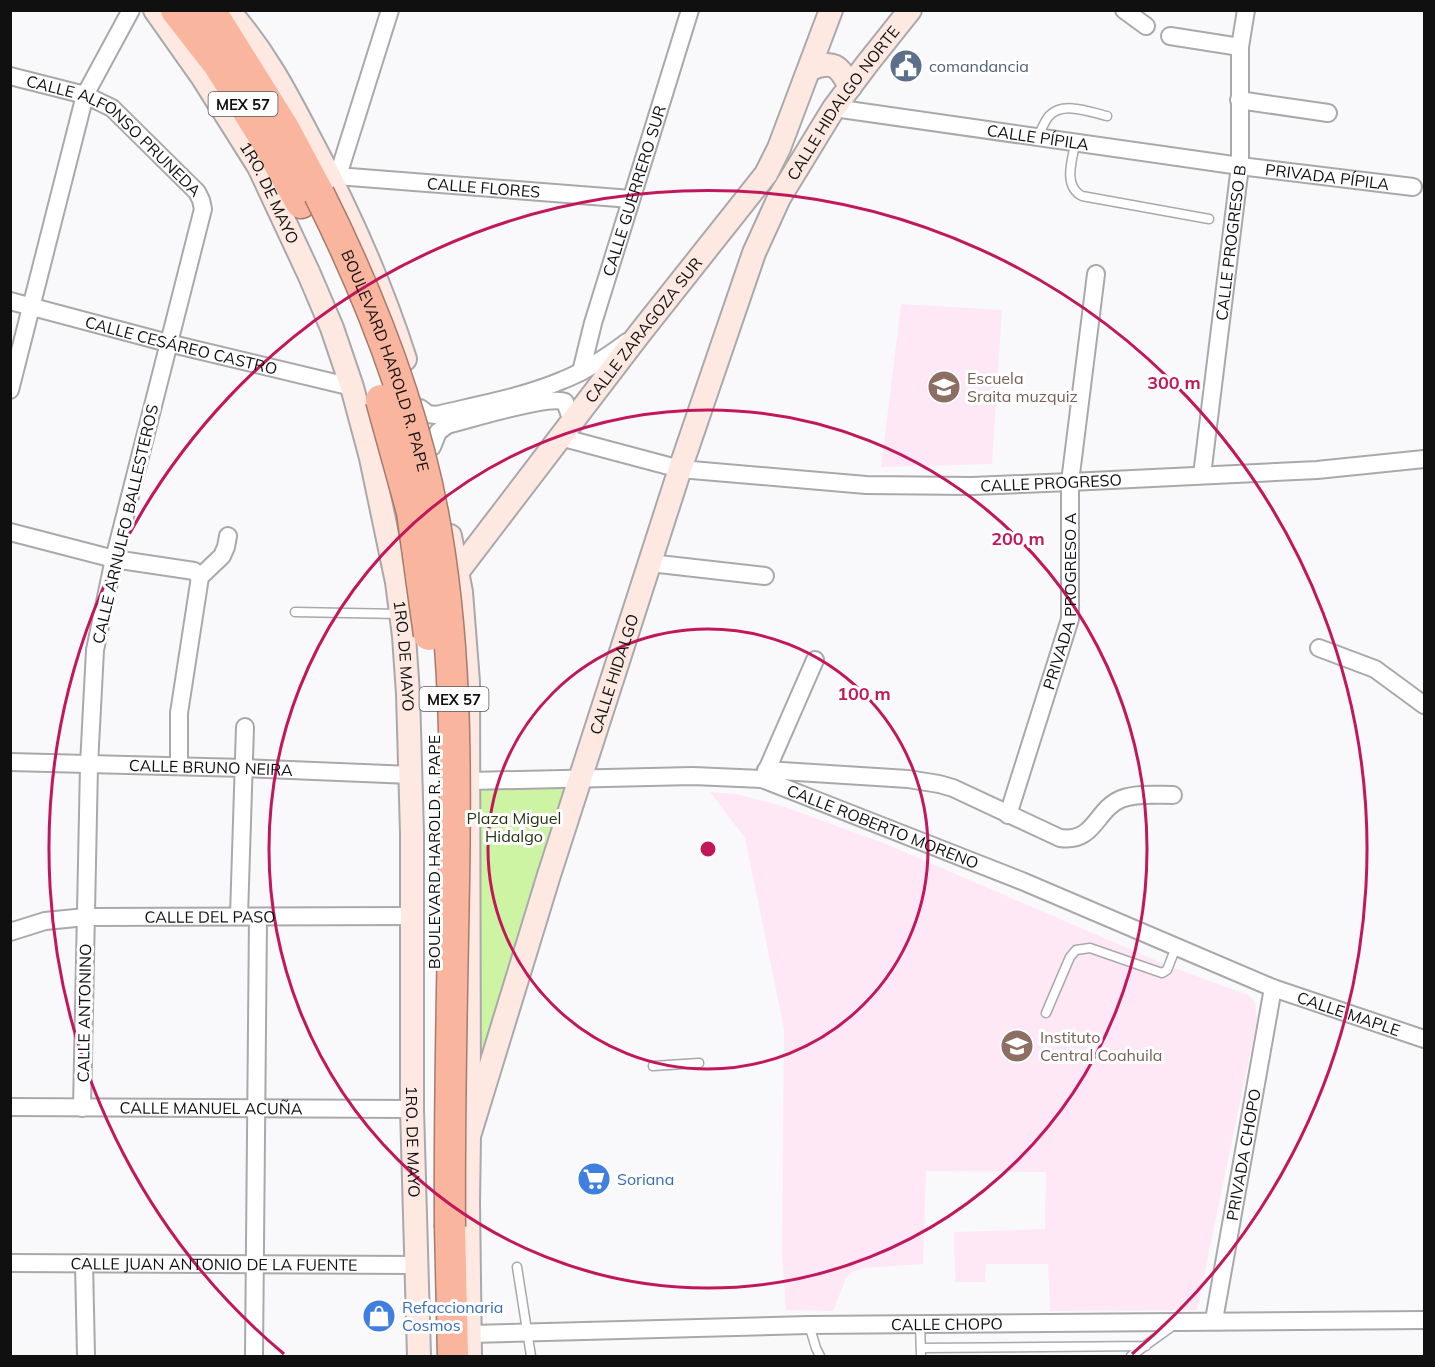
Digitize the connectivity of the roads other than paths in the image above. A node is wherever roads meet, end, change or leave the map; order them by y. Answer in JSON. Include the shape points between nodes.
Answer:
{"nodes":[{"id":1,"x":131,"y":10,"type":"edge"},
{"id":2,"x":155,"y":10,"type":"edge"},
{"id":3,"x":176,"y":10,"type":"edge"},
{"id":4,"x":210,"y":10,"type":"edge"},
{"id":5,"x":228,"y":10,"type":"edge"},
{"id":6,"x":390,"y":10,"type":"edge"},
{"id":7,"x":690,"y":10,"type":"edge"},
{"id":8,"x":831,"y":10,"type":"edge"},
{"id":9,"x":910,"y":10,"type":"edge"},
{"id":10,"x":1124,"y":10,"type":"edge"},
{"id":11,"x":1246,"y":10,"type":"edge"},
{"id":12,"x":1146,"y":26,"type":"dead end"},
{"id":13,"x":1170,"y":36,"type":"dead end"},
{"id":14,"x":1240,"y":47,"type":"junction"},
{"id":15,"x":10,"y":76,"type":"edge"},
{"id":16,"x":806,"y":79,"type":"junction"},
{"id":17,"x":849,"y":87,"type":"junction"},
{"id":18,"x":85,"y":95,"type":"junction"},
{"id":19,"x":1239,"y":100,"type":"junction"},
{"id":20,"x":834,"y":108,"type":"junction"},
{"id":21,"x":1328,"y":113,"type":"dead end"},
{"id":22,"x":1107,"y":116,"type":"dead end"},
{"id":23,"x":1037,"y":138,"type":"junction"},
{"id":24,"x":1075,"y":144,"type":"junction"},
{"id":25,"x":1240,"y":166,"type":"junction"},
{"id":26,"x":1413,"y":188,"type":"dead end"},
{"id":27,"x":323,"y":190,"type":"junction"},
{"id":28,"x":779,"y":198,"type":"joint"},
{"id":29,"x":631,"y":199,"type":"junction"},
{"id":30,"x":203,"y":209,"type":"joint"},
{"id":31,"x":1209,"y":219,"type":"dead end"},
{"id":32,"x":1096,"y":274,"type":"dead end"},
{"id":33,"x":10,"y":301,"type":"edge"},
{"id":34,"x":32,"y":306,"type":"junction"},
{"id":35,"x":640,"y":333,"type":"junction"},
{"id":36,"x":168,"y":343,"type":"junction"},
{"id":37,"x":581,"y":372,"type":"junction"},
{"id":38,"x":352,"y":387,"type":"junction"},
{"id":39,"x":10,"y":390,"type":"edge"},
{"id":40,"x":420,"y":408,"type":"junction"},
{"id":41,"x":566,"y":429,"type":"junction"},
{"id":42,"x":432,"y":447,"type":"junction"},
{"id":43,"x":1425,"y":459,"type":"edge"},
{"id":44,"x":680,"y":469,"type":"junction"},
{"id":45,"x":1202,"y":475,"type":"junction"},
{"id":46,"x":1070,"y":482,"type":"junction"},
{"id":47,"x":447,"y":524,"type":"junction"},
{"id":48,"x":10,"y":532,"type":"edge"},
{"id":49,"x":387,"y":535,"type":"junction"},
{"id":50,"x":228,"y":536,"type":"dead end"},
{"id":51,"x":114,"y":558,"type":"junction"},
{"id":52,"x":650,"y":563,"type":"junction"},
{"id":53,"x":458,"y":572,"type":"junction"},
{"id":54,"x":765,"y":576,"type":"dead end"},
{"id":55,"x":200,"y":577,"type":"junction"},
{"id":56,"x":295,"y":612,"type":"dead end"},
{"id":57,"x":402,"y":614,"type":"junction"},
{"id":58,"x":1319,"y":648,"type":"dead end"},
{"id":59,"x":815,"y":660,"type":"dead end"},
{"id":60,"x":1425,"y":705,"type":"edge"},
{"id":61,"x":245,"y":727,"type":"dead end"},
{"id":62,"x":10,"y":762,"type":"edge"},
{"id":63,"x":89,"y":765,"type":"junction"},
{"id":64,"x":179,"y":766,"type":"junction"},
{"id":65,"x":244,"y":768,"type":"junction"},
{"id":66,"x":411,"y":775,"type":"junction"},
{"id":67,"x":764,"y":775,"type":"junction"},
{"id":68,"x":580,"y":778,"type":"junction"},
{"id":69,"x":470,"y":782,"type":"junction"},
{"id":70,"x":1173,"y":795,"type":"dead end"},
{"id":71,"x":1008,"y":815,"type":"junction"},
{"id":72,"x":238,"y":916,"type":"junction"},
{"id":73,"x":413,"y":916,"type":"junction"},
{"id":74,"x":86,"y":917,"type":"junction"},
{"id":75,"x":258,"y":917,"type":"junction"},
{"id":76,"x":16,"y":926,"type":"edge"},
{"id":77,"x":1176,"y":947,"type":"junction"},
{"id":78,"x":1273,"y":988,"type":"junction"},
{"id":79,"x":1046,"y":1013,"type":"dead end"},
{"id":80,"x":1425,"y":1039,"type":"edge"},
{"id":81,"x":699,"y":1063,"type":"dead end"},
{"id":82,"x":653,"y":1066,"type":"dead end"},
{"id":83,"x":10,"y":1107,"type":"edge"},
{"id":84,"x":82,"y":1108,"type":"junction"},
{"id":85,"x":256,"y":1108,"type":"junction"},
{"id":86,"x":412,"y":1109,"type":"junction"},
{"id":87,"x":469,"y":1146,"type":"junction"},
{"id":88,"x":440,"y":1227,"type":"junction"},
{"id":89,"x":10,"y":1263,"type":"edge"},
{"id":90,"x":84,"y":1263,"type":"junction"},
{"id":91,"x":256,"y":1264,"type":"junction"},
{"id":92,"x":417,"y":1265,"type":"junction"},
{"id":93,"x":517,"y":1267,"type":"dead end"},
{"id":94,"x":1214,"y":1320,"type":"junction"},
{"id":95,"x":1425,"y":1320,"type":"edge"},
{"id":96,"x":1180,"y":1321,"type":"junction"},
{"id":97,"x":920,"y":1323,"type":"junction"},
{"id":98,"x":809,"y":1325,"type":"junction"},
{"id":99,"x":528,"y":1332,"type":"junction"},
{"id":100,"x":1146,"y":1346,"type":"junction"},
{"id":101,"x":464,"y":1349,"type":"edge"},
{"id":102,"x":921,"y":1352,"type":"edge"},
{"id":103,"x":86,"y":1356,"type":"edge"},
{"id":104,"x":254,"y":1356,"type":"edge"},
{"id":105,"x":419,"y":1356,"type":"edge"},
{"id":106,"x":435,"y":1356,"type":"edge"},
{"id":107,"x":531,"y":1356,"type":"edge"},
{"id":108,"x":820,"y":1356,"type":"edge"},
{"id":109,"x":1131,"y":1356,"type":"edge"}],
"edges":[{"from":1,"to":18,"type":"street"},
{"from":2,"to":38,"type":"main road","name":"1RO. DE MAYO","via":[[259,167],[314,285]]},
{"from":3,"to":27,"type":"highway","name":"BOULEVARD HAROLD R. PAPE","number":"MEX 57","via":[[218,64],[264,137]]},
{"from":4,"to":27,"type":"highway","name":"BOULEVARD HAROLD R. PAPE","number":"MEX 57"},
{"from":5,"to":27,"type":"main road","via":[[262,52]]},
{"from":6,"to":27,"type":"street"},
{"from":7,"to":29,"type":"street","name":"CALLE GUERRERO SUR"},
{"from":8,"to":16,"type":"main road","name":"CALLE ZARAGOZA SUR"},
{"from":9,"to":17,"type":"main road","name":"CALLE HIDALGO NORTE"},
{"from":10,"to":12,"type":"street"},
{"from":11,"to":14,"type":"street","name":"CALLE PROGRESO B"},
{"from":13,"to":14,"type":"street"},
{"from":14,"to":19,"type":"street","name":"CALLE PROGRESO B"},
{"from":15,"to":18,"type":"street","name":"CALLE ALFONSO PRUNEDA"},
{"from":16,"to":17,"type":"main road","via":[[820,65],[833,65]]},
{"from":16,"to":20,"type":"main road","via":[[806,98],[813,104]]},
{"from":16,"to":35,"type":"main road","name":"CALLE ZARAGOZA SUR","via":[[766,174]]},
{"from":17,"to":20,"type":"main road","name":"CALLE HIDALGO NORTE"},
{"from":18,"to":30,"type":"street","name":"CALLE ALFONSO PRUNEDA","via":[[118,113],[197,192]]},
{"from":18,"to":34,"type":"street"},
{"from":19,"to":21,"type":"street"},
{"from":19,"to":25,"type":"street","name":"CALLE PROGRESO B"},
{"from":20,"to":23,"type":"street","name":"CALLE PÍPILA"},
{"from":20,"to":28,"type":"main road","name":"CALLE HIDALGO NORTE"},
{"from":22,"to":23,"type":"lane","via":[[1074,109],[1057,110],[1046,120]]},
{"from":23,"to":24,"type":"street","name":"CALLE PÍPILA"},
{"from":24,"to":25,"type":"street","name":"CALLE PÍPILA"},
{"from":24,"to":31,"type":"lane","via":[[1070,180],[1076,193]]},
{"from":25,"to":26,"type":"street","name":"PRIVADA PÍPILA"},
{"from":25,"to":45,"type":"street","name":"CALLE PROGRESO B"},
{"from":27,"to":29,"type":"street","name":"CALLE FLORES"},
{"from":27,"to":40,"type":"main road","via":[[389,309]]},
{"from":27,"to":88,"type":"highway","name":"BOULEVARD HAROLD R. PAPE","number":"MEX 57","bridge":true,"via":[[411,426],[433,513],[444,583],[453,666],[455,789]]},
{"from":28,"to":44,"type":"main road","name":"CALLE HIDALGO","via":[[754,253]]},
{"from":29,"to":37,"type":"street","name":"CALLE GUERRERO SUR"},
{"from":30,"to":36,"type":"street","name":"CALLE ARNULFO BALLESTEROS"},
{"from":32,"to":46,"type":"street","name":"PRIVADA PROGRESO A"},
{"from":33,"to":34,"type":"street","name":"CALLE CESÁREO CASTRO"},
{"from":34,"to":36,"type":"street","name":"CALLE CESÁREO CASTRO"},
{"from":34,"to":39,"type":"street"},
{"from":35,"to":37,"type":"street"},
{"from":35,"to":41,"type":"main road","name":"CALLE ZARAGOZA SUR"},
{"from":36,"to":38,"type":"street","name":"CALLE CESÁREO CASTRO"},
{"from":36,"to":51,"type":"street","name":"CALLE ARNULFO BALLESTEROS"},
{"from":37,"to":40,"type":"street","via":[[500,400],[436,415]]},
{"from":38,"to":49,"type":"main road","name":"1RO. DE MAYO"},
{"from":40,"to":42,"type":"main road"},
{"from":41,"to":42,"type":"street","via":[[565,402],[554,399],[447,425],[438,432]]},
{"from":41,"to":44,"type":"street","name":"CALLE PROGRESO"},
{"from":41,"to":53,"type":"main road","name":"CALLE ZARAGOZA SUR"},
{"from":42,"to":47,"type":"main road"},
{"from":43,"to":45,"type":"street","name":"CALLE PROGRESO","via":[[1317,470]]},
{"from":44,"to":46,"type":"street","name":"CALLE PROGRESO","via":[[867,485]]},
{"from":44,"to":52,"type":"main road","name":"CALLE HIDALGO"},
{"from":45,"to":46,"type":"street","name":"CALLE PROGRESO"},
{"from":46,"to":71,"type":"street","name":"PRIVADA PROGRESO A","via":[[1070,619]]},
{"from":47,"to":49,"type":"main road","via":[[443,534],[425,546],[400,544]]},
{"from":47,"to":53,"type":"main road"},
{"from":48,"to":51,"type":"street"},
{"from":49,"to":57,"type":"main road","name":"1RO. DE MAYO"},
{"from":50,"to":55,"type":"street","via":[[222,556]]},
{"from":51,"to":55,"type":"street","via":[[194,572]]},
{"from":51,"to":63,"type":"street","name":"CALLE ARNULFO BALLESTEROS","via":[[95,650]]},
{"from":52,"to":54,"type":"street"},
{"from":52,"to":68,"type":"main road","name":"CALLE HIDALGO"},
{"from":53,"to":57,"type":"main road","name":"CALLE ZARAGOZA SUR","via":[[440,591]]},
{"from":53,"to":69,"type":"main road","via":[[468,682]]},
{"from":55,"to":64,"type":"street","via":[[180,706]]},
{"from":56,"to":57,"type":"lane"},
{"from":57,"to":66,"type":"main road","name":"1RO. DE MAYO"},
{"from":58,"to":60,"type":"street","via":[[1375,669]]},
{"from":59,"to":67,"type":"street"},
{"from":61,"to":65,"type":"street"},
{"from":62,"to":63,"type":"street","name":"CALLE BRUNO NEIRA"},
{"from":63,"to":64,"type":"street","name":"CALLE BRUNO NEIRA"},
{"from":63,"to":74,"type":"street","name":"CALLE ARNULFO BALLESTEROS"},
{"from":64,"to":65,"type":"street","name":"CALLE BRUNO NEIRA"},
{"from":65,"to":66,"type":"street","name":"CALLE BRUNO NEIRA"},
{"from":65,"to":72,"type":"street"},
{"from":66,"to":73,"type":"main road","name":"1RO. DE MAYO"},
{"from":67,"to":68,"type":"street","name":"CALLE ROBERTO MORENO"},
{"from":67,"to":71,"type":"street","via":[[925,781],[952,788]]},
{"from":67,"to":77,"type":"street","name":"CALLE ROBERTO MORENO"},
{"from":68,"to":69,"type":"street","name":"CALLE ROBERTO MORENO"},
{"from":68,"to":87,"type":"main road","name":"CALLE HIDALGO"},
{"from":69,"to":87,"type":"main road"},
{"from":70,"to":71,"type":"street","via":[[1119,800],[1086,833],[1068,840]]},
{"from":72,"to":74,"type":"street","name":"CALLE DEL PASO"},
{"from":72,"to":75,"type":"street","name":"CALLE DEL PASO"},
{"from":73,"to":75,"type":"street","name":"CALLE DEL PASO"},
{"from":73,"to":86,"type":"main road","name":"1RO. DE MAYO"},
{"from":74,"to":76,"type":"street","name":"CALLE DEL PASO"},
{"from":74,"to":84,"type":"street","name":"CALLE ANTONINO"},
{"from":75,"to":85,"type":"street"},
{"from":77,"to":78,"type":"street","name":"CALLE ROBERTO MORENO"},
{"from":77,"to":79,"type":"lane","via":[[1162,973],[1090,948],[1076,950]]},
{"from":78,"to":80,"type":"street","name":"CALLE MAPLE"},
{"from":78,"to":94,"type":"street","name":"PRIVADA CHOPO"},
{"from":81,"to":82,"type":"lane"},
{"from":83,"to":84,"type":"street","name":"CALLE MANUEL ACUÑA"},
{"from":84,"to":85,"type":"street","name":"CALLE MANUEL ACUÑA"},
{"from":85,"to":86,"type":"street","name":"CALLE MANUEL ACUÑA"},
{"from":85,"to":91,"type":"street"},
{"from":86,"to":92,"type":"main road","name":"1RO. DE MAYO"},
{"from":87,"to":101,"type":"main road"},
{"from":88,"to":101,"type":"highway","name":"BOULEVARD HAROLD R. PAPE","number":"MEX 57"},
{"from":88,"to":106,"type":"highway","name":"BOULEVARD HAROLD R. PAPE","number":"MEX 57"},
{"from":89,"to":90,"type":"street","name":"CALLE JUAN ANTONIO DE LA FUENTE"},
{"from":90,"to":91,"type":"street","name":"CALLE JUAN ANTONIO DE LA FUENTE"},
{"from":90,"to":103,"type":"street"},
{"from":91,"to":92,"type":"street","name":"CALLE JUAN ANTONIO DE LA FUENTE"},
{"from":91,"to":104,"type":"street"},
{"from":92,"to":105,"type":"main road","name":"1RO. DE MAYO"},
{"from":93,"to":99,"type":"lane"},
{"from":94,"to":95,"type":"street","name":"CALLE CHOPO"},
{"from":94,"to":96,"type":"street","name":"CALLE CHOPO"},
{"from":96,"to":97,"type":"street","name":"CALLE CHOPO"},
{"from":96,"to":100,"type":"lane"},
{"from":97,"to":98,"type":"street","name":"CALLE CHOPO"},
{"from":97,"to":102,"type":"lane"},
{"from":98,"to":99,"type":"street","name":"CALLE CHOPO"},
{"from":98,"to":108,"type":"lane"},
{"from":99,"to":101,"type":"street","name":"CALLE CHOPO"},
{"from":99,"to":107,"type":"lane"},
{"from":100,"to":102,"type":"lane"},
{"from":100,"to":109,"type":"lane"}]}
